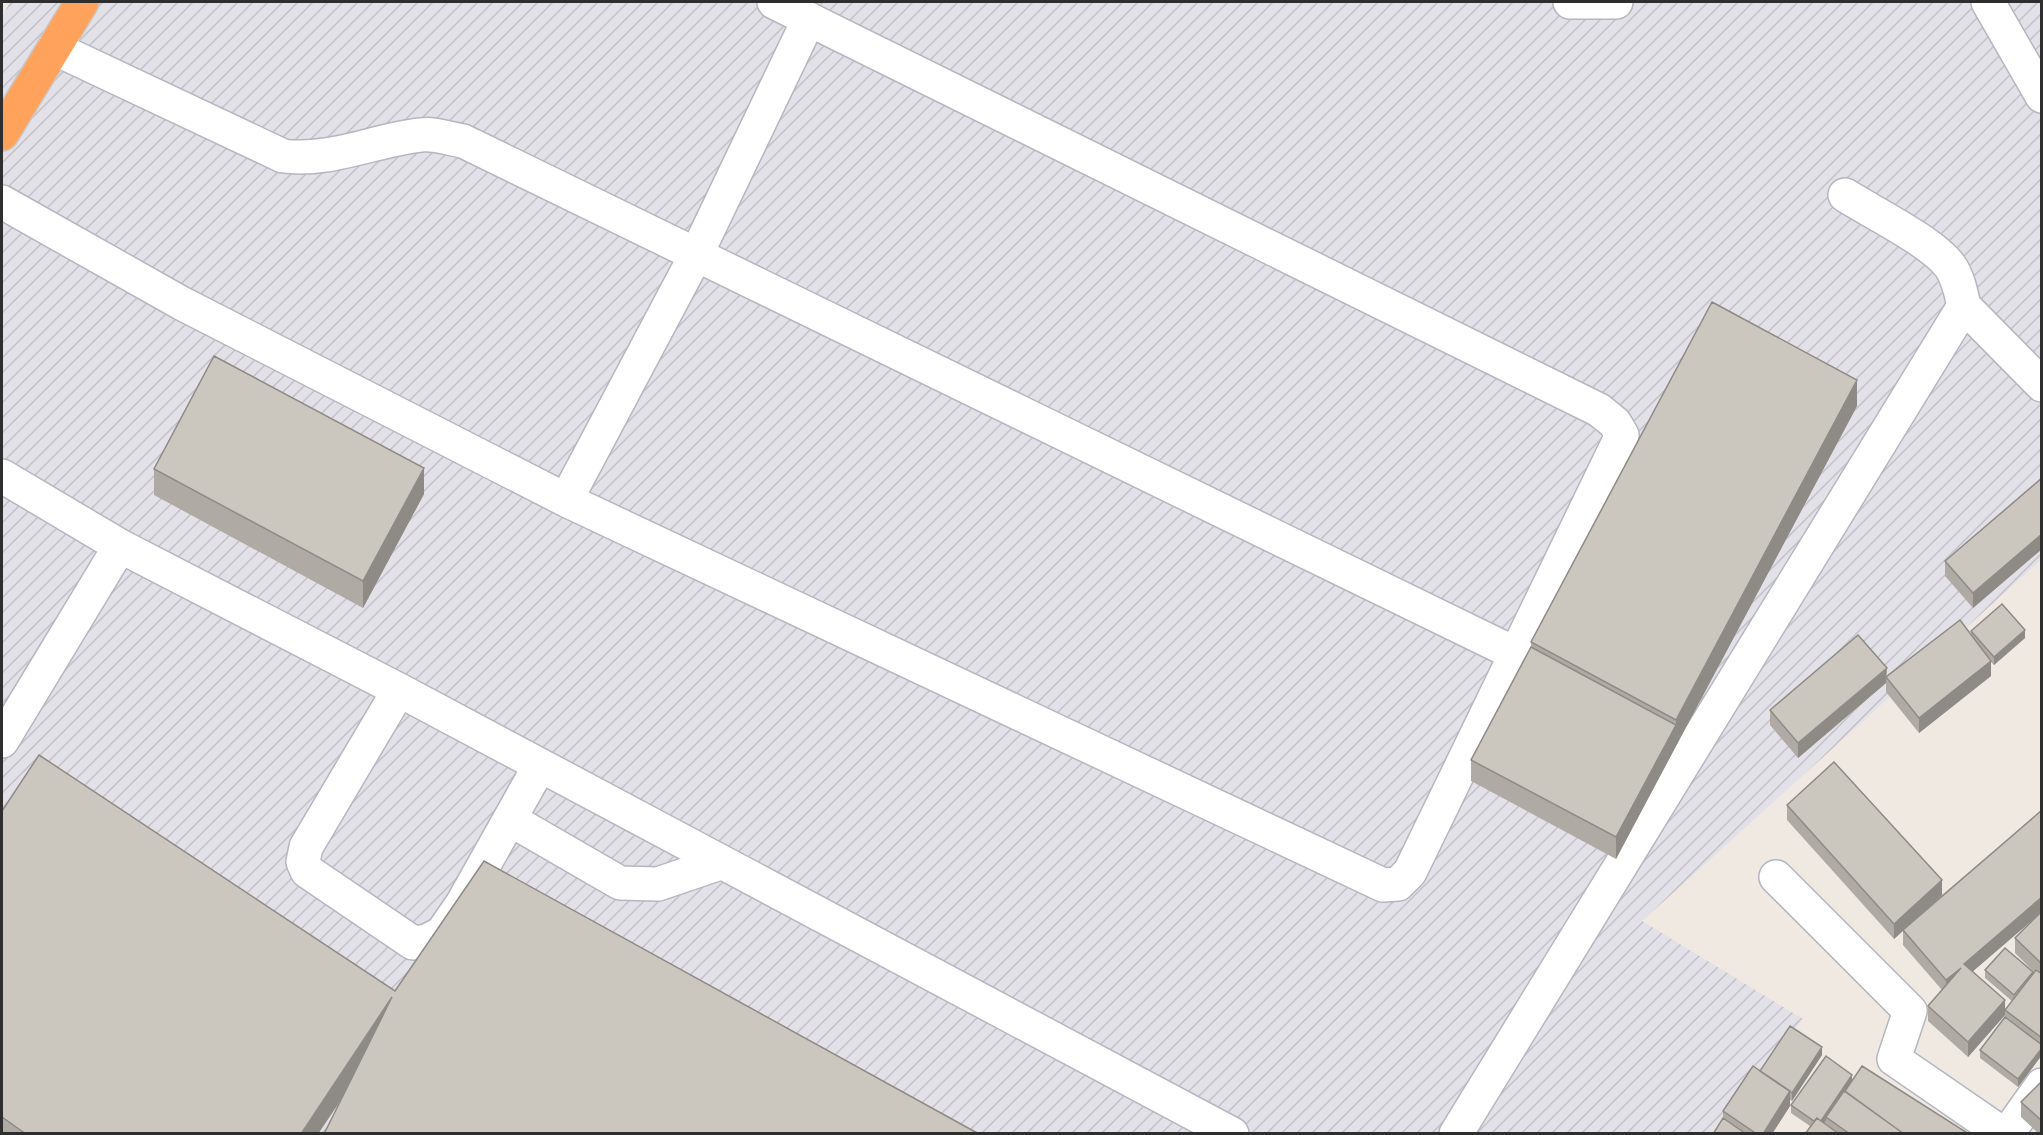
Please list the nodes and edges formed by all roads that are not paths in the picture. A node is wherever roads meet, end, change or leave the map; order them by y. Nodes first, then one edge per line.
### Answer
1 (82, 2) edge
2 (774, 2) edge
3 (1570, 2) edge
4 (1616, 2) edge
5 (1988, 2) edge
6 (808, 19) junction
7 (54, 48) junction
8 (2042, 96) edge
9 (2, 134) edge
10 (1845, 195) dead end
11 (2, 202) edge
12 (697, 253) junction
13 (1964, 306) junction
14 (2042, 385) edge
15 (13, 482) edge
16 (566, 500) junction
17 (120, 546) junction
18 (1516, 654) junction
19 (399, 690) junction
20 (2, 741) edge
21 (539, 767) junction
22 (511, 820) junction
23 (720, 863) junction
24 (1776, 877) dead end
25 (2042, 1085) edge
26 (1232, 1134) edge
27 (1455, 1134) edge
28 (2005, 1134) edge

1 - 7 highway
2 - 6 street
3 - 4 street
5 - 8 street
6 - 12 street
6 - 18 street
7 - 9 highway
7 - 12 street
10 - 13 street
11 - 16 street
12 - 16 street
12 - 18 street
13 - 14 street
13 - 27 street
15 - 17 street
16 - 18 street
17 - 19 street
17 - 20 street
19 - 21 street
19 - 22 street
21 - 22 street
21 - 23 street
22 - 23 street
23 - 26 street
24 - 28 street
25 - 28 street

